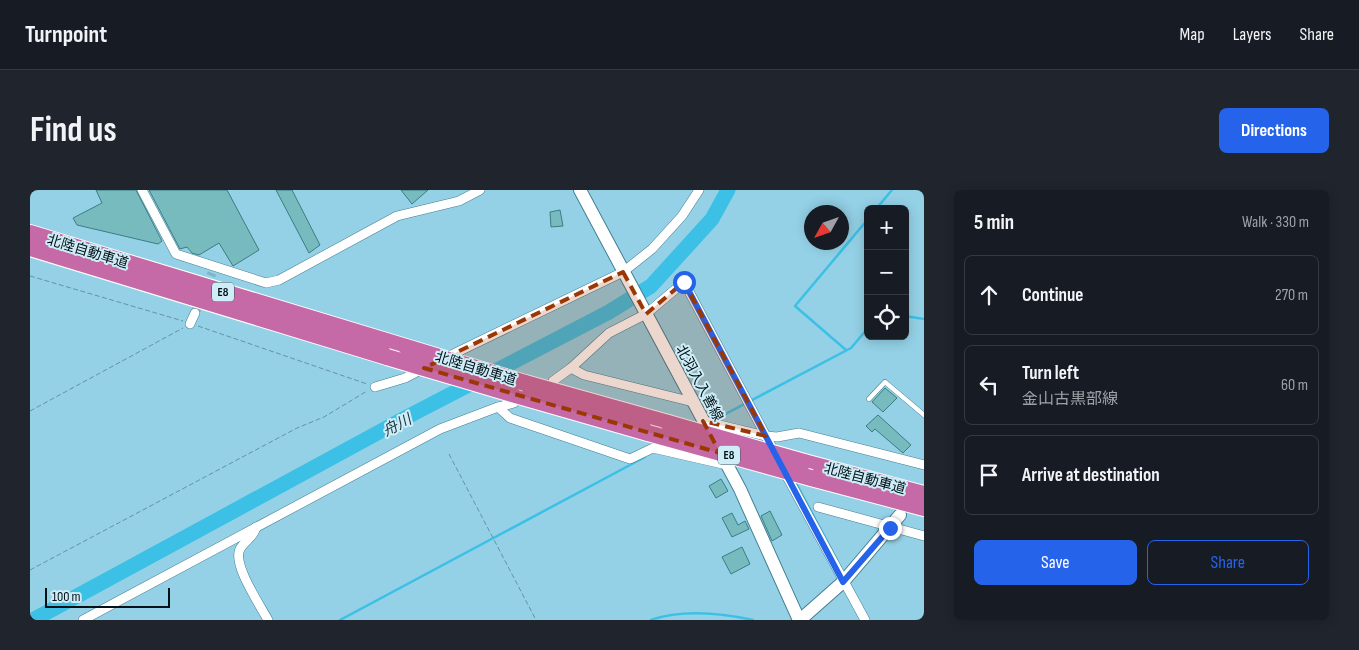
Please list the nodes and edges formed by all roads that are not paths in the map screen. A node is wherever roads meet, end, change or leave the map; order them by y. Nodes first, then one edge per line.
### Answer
1 (142, 190) edge
2 (480, 190) edge
3 (580, 190) edge
4 (699, 190) edge
5 (34, 239) edge
6 (623, 272) junction
7 (645, 312) junction
8 (195, 313) tunnel mouth
9 (190, 324) road end
10 (571, 368) junction
11 (553, 381) dead end
12 (375, 387) road end
13 (513, 399) junction
14 (870, 399) dead end
15 (693, 402) junction
16 (498, 407) junction
17 (924, 415) edge
18 (703, 421) junction
19 (766, 436) junction
20 (727, 465) junction
21 (924, 465) edge
22 (924, 494) edge
23 (818, 507) dead end
24 (924, 508) edge
25 (900, 515) dead end
26 (256, 527) junction
27 (890, 528) junction
28 (924, 536) edge
29 (843, 582) junction
30 (83, 620) edge
31 (268, 620) edge
32 (799, 620) edge
33 (864, 620) edge

1 - 2 street
3 - 6 main road, 北羽入入善線
4 - 6 street
5 - 13 highway, 北陸自動車道 / E8, bridge
5 - 22 highway, 北陸自動車道 / E8, bridge
6 - 7 main road, 北羽入入善線
6 - 12 street
7 - 10 street
7 - 15 main road, 北羽入入善線
7 - 19 street
8 - 9 street
10 - 11 street
10 - 15 street
13 - 16 street
13 - 24 highway, 北陸自動車道 / E8, bridge
14 - 17 lane
15 - 18 main road, 北羽入入善線
16 - 20 street
16 - 26 street
18 - 19 street
18 - 20 main road, 北羽入入善線
19 - 21 street
19 - 29 street
20 - 32 main road, 北羽入入善線
23 - 27 street
25 - 27 main road
26 - 30 street
26 - 31 street
27 - 28 street
27 - 29 main road
29 - 32 main road
29 - 33 street

